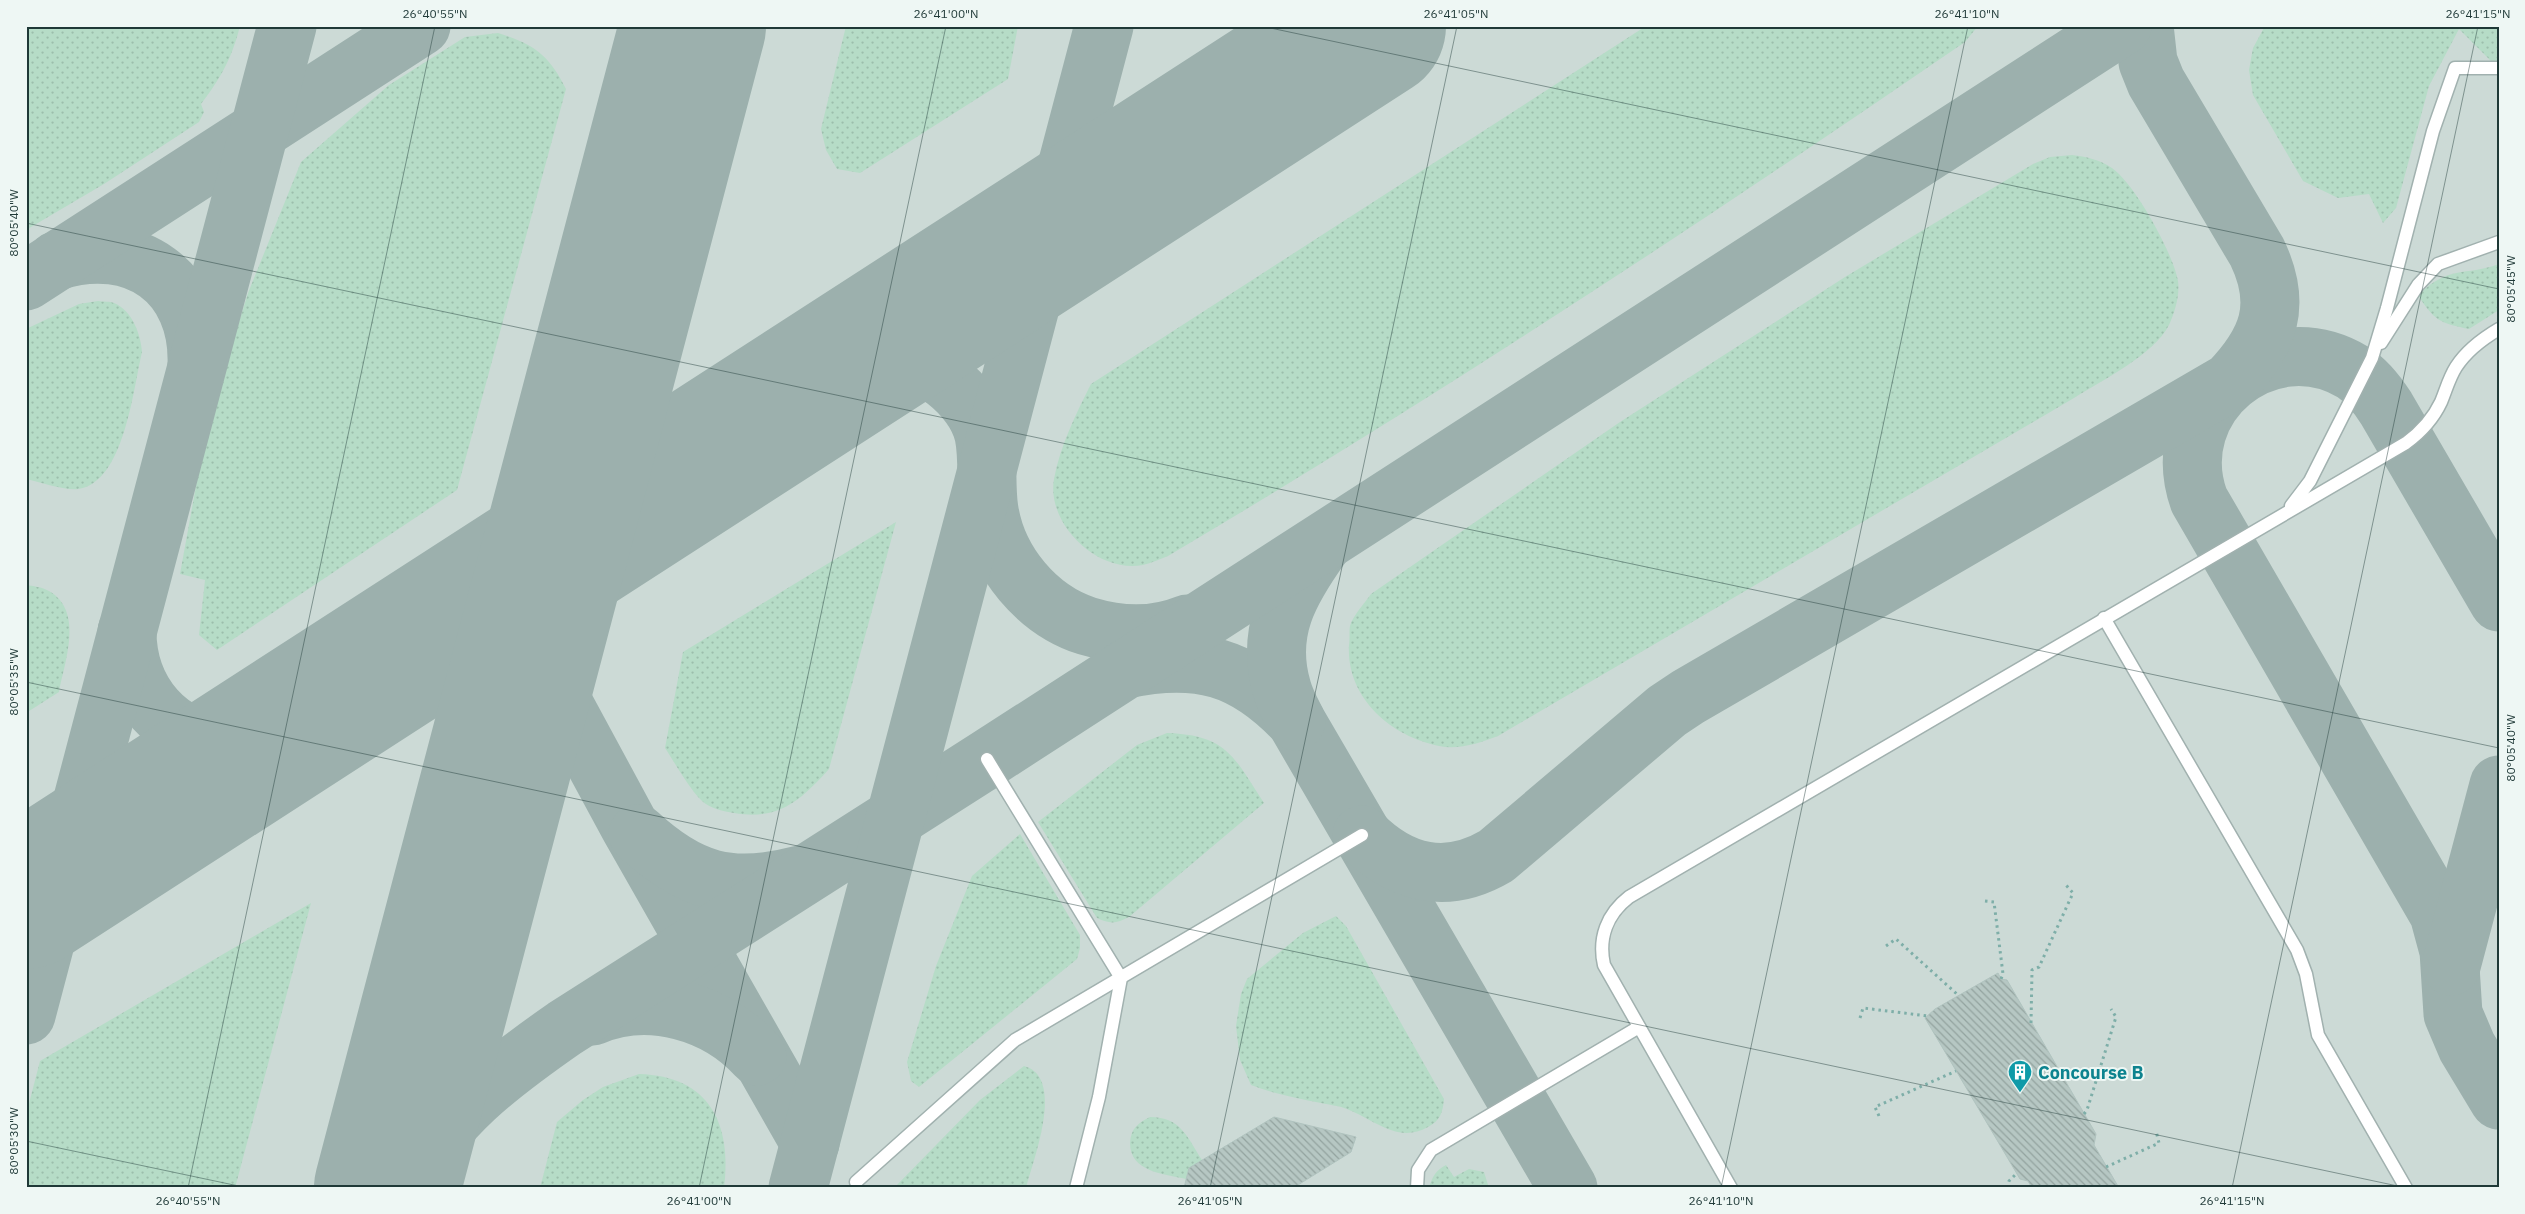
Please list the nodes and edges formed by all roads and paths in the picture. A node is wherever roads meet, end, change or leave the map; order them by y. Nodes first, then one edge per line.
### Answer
1 (2499, 68) edge
2 (2499, 242) edge
3 (2499, 329) edge
4 (2372, 358) junction
5 (2278, 518) junction
6 (2104, 618) junction
7 (988, 759) dead end
8 (1362, 835) dead end
9 (2066, 885) dead end
10 (1985, 901) dead end
11 (1886, 946) dead end
12 (1121, 978) junction
13 (2001, 979) dead end
14 (1958, 995) dead end
15 (2111, 1009) dead end
16 (1928, 1016) dead end
17 (1860, 1018) dead end
18 (2031, 1023) dead end
19 (1639, 1027) junction
20 (1956, 1072) dead end
21 (2084, 1114) dead end
22 (1878, 1116) dead end
23 (2156, 1131) dead end
24 (2106, 1166) dead end
25 (2016, 1174) dead end
26 (856, 1182) dead end
27 (1076, 1188) edge
28 (1417, 1188) edge
29 (1731, 1188) edge
30 (2008, 1188) edge
31 (2406, 1188) edge

1 - 4 lane
2 - 4 lane
3 - 5 lane
4 - 5 lane
5 - 6 lane
6 - 19 lane
6 - 31 lane
7 - 12 lane
8 - 12 lane
9 - 18 path
10 - 13 path
11 - 14 path
12 - 26 lane
12 - 27 lane
15 - 21 path
16 - 17 path
19 - 28 lane
19 - 29 lane
20 - 22 path
23 - 24 path
25 - 30 path

